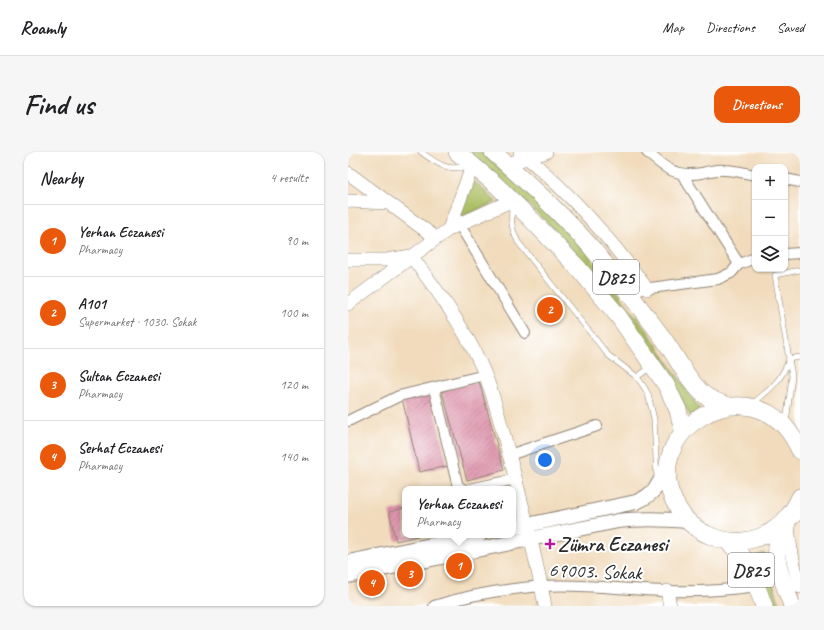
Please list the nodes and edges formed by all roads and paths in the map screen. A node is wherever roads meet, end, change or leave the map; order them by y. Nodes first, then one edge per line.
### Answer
1 (421, 152) edge
2 (457, 152) edge
3 (493, 152) edge
4 (546, 152) edge
5 (647, 152) edge
6 (524, 155) edge
7 (473, 164) junction
8 (507, 164) junction
9 (348, 173) edge
10 (682, 174) junction
11 (752, 174) edge
12 (788, 180) edge
13 (800, 182) edge
14 (513, 200) junction
15 (348, 201) edge
16 (388, 203) junction
17 (454, 227) junction
18 (436, 238) junction
19 (800, 253) edge
20 (788, 254) edge
21 (410, 256) junction
22 (752, 259) edge
23 (348, 260) edge
24 (739, 264) junction
25 (800, 270) edge
26 (647, 289) junction
27 (628, 291) junction
28 (348, 304) edge
29 (525, 334) dead end
30 (800, 357) edge
31 (789, 359) junction
32 (653, 365) junction
33 (485, 374) junction
34 (637, 377) junction
35 (434, 388) junction
36 (729, 406) junction
37 (748, 407) junction
38 (348, 421) edge
39 (597, 426) dead end
40 (683, 432) junction
41 (792, 433) edge
42 (800, 451) edge
43 (509, 455) junction
44 (670, 461) junction
45 (516, 479) junction
46 (458, 486) edge
47 (484, 486) edge
48 (657, 487) junction
49 (800, 497) edge
50 (688, 521) junction
51 (792, 521) edge
52 (516, 529) edge
53 (530, 532) junction
54 (516, 535) edge
55 (465, 538) edge
56 (505, 538) edge
57 (727, 541) junction
58 (348, 562) edge
59 (348, 576) edge
60 (542, 586) junction
61 (758, 586) junction
62 (800, 587) edge
63 (667, 591) junction
64 (794, 604) edge
65 (434, 606) edge
66 (545, 606) edge
67 (670, 606) edge
68 (764, 606) edge

1 - 7 lane
2 - 7 highway, D825
3 - 8 highway, D825
4 - 6 street
5 - 10 street
6 - 8 street
6 - 26 street
7 - 14 highway, D825
7 - 17 street
8 - 27 highway, D825
9 - 16 street
10 - 11 street
10 - 24 street
12 - 13 street
14 - 17 street
14 - 32 highway, D825
14 - 34 lane
15 - 16 street
16 - 18 street
17 - 18 street
17 - 29 street
18 - 21 street
19 - 20 street
21 - 23 street
21 - 28 street
21 - 33 street
22 - 24 street
24 - 26 street
25 - 31 lane
26 - 27 street
27 - 36 highway, D825
30 - 31 lane
31 - 37 lane
31 - 41 lane
32 - 34 lane
32 - 40 highway, D825
33 - 35 street
33 - 43 street
34 - 48 lane
35 - 38 street
35 - 46 street
36 - 37 highway
36 - 40 highway
37 - 41 highway
39 - 43 street
40 - 44 highway
41 - 42 highway
43 - 45 street
44 - 48 main road
44 - 50 highway
45 - 47 street
45 - 53 street
48 - 53 main road
49 - 51 highway
50 - 53 main road
50 - 57 highway
51 - 57 highway
51 - 62 street
51 - 64 highway, D825
52 - 53 main road
53 - 54 main road
53 - 60 street
55 - 58 main road
56 - 59 main road
57 - 61 highway, D825
60 - 63 street, 69003. Sokak
60 - 65 street, 69003. Sokak
60 - 66 street
61 - 63 street, 69003. Sokak
61 - 68 highway, D825
63 - 67 street

